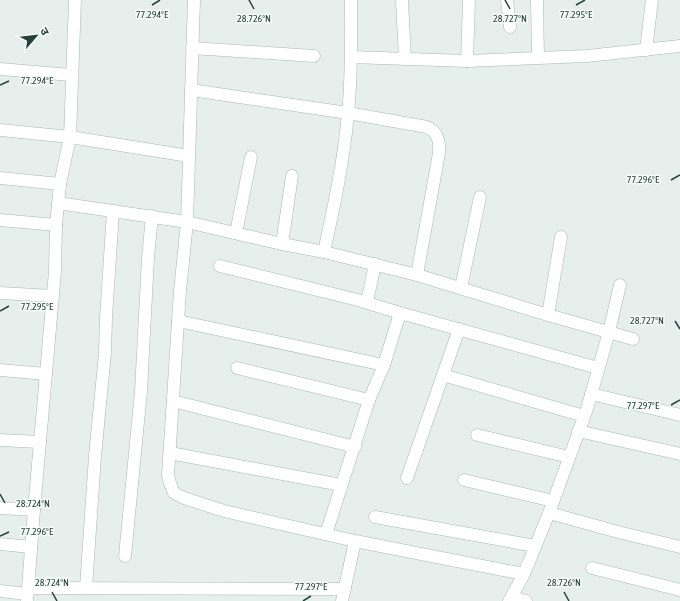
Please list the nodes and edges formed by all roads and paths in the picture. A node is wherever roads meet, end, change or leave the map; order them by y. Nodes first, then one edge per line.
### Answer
1 (75, 0) edge
2 (194, 0) edge
3 (351, 0) edge
4 (402, 0) edge
5 (468, 0) edge
6 (507, 0) edge
7 (537, 0) edge
8 (652, 0) edge
9 (510, 27) dead end
10 (680, 46) edge
11 (192, 48) junction
12 (646, 50) junction
13 (314, 56) dead end
14 (351, 56) junction
15 (538, 57) junction
16 (405, 59) junction
17 (467, 61) junction
18 (0, 69) edge
19 (71, 75) junction
20 (191, 90) junction
21 (348, 113) junction
22 (0, 130) edge
23 (70, 137) junction
24 (189, 156) junction
25 (252, 157) dead end
26 (292, 176) dead end
27 (0, 178) edge
28 (60, 184) junction
29 (480, 197) dead end
30 (58, 203) junction
31 (113, 211) junction
32 (152, 216) junction
33 (0, 220) edge
34 (187, 222) junction
35 (56, 225) junction
36 (236, 233) junction
37 (562, 237) dead end
38 (282, 244) junction
39 (324, 252) junction
40 (375, 264) junction
41 (220, 266) dead end
42 (417, 275) junction
43 (620, 284) dead end
44 (461, 288) junction
45 (0, 292) edge
46 (53, 296) junction
47 (367, 302) junction
48 (400, 313) junction
49 (548, 315) junction
50 (178, 321) junction
51 (459, 329) junction
52 (609, 332) junction
53 (633, 339) dead end
54 (384, 365) junction
55 (237, 368) dead end
56 (598, 368) junction
57 (0, 370) edge
58 (46, 374) junction
59 (443, 375) junction
60 (591, 394) junction
61 (369, 400) junction
62 (173, 401) junction
63 (680, 415) edge
64 (584, 416) junction
65 (578, 431) junction
66 (477, 436) dead end
67 (0, 440) edge
68 (40, 442) junction
69 (355, 447) junction
70 (170, 453) junction
71 (680, 454) edge
72 (569, 456) junction
73 (408, 478) dead end
74 (464, 480) dead end
75 (341, 485) junction
76 (553, 501) junction
77 (0, 508) edge
78 (34, 510) junction
79 (549, 513) junction
80 (375, 517) dead end
81 (326, 534) junction
82 (355, 541) junction
83 (0, 544) edge
84 (535, 546) junction
85 (32, 547) junction
86 (680, 547) edge
87 (125, 556) dead end
88 (592, 568) dead end
89 (524, 574) junction
90 (86, 588) junction
91 (345, 589) junction
92 (680, 590) edge
93 (0, 591) edge
94 (27, 594) edge
95 (511, 599) edge
96 (342, 601) edge
97 (526, 601) edge

1 - 19 street
2 - 11 street
3 - 14 street
4 - 16 street
5 - 17 street
6 - 9 street
7 - 15 street
8 - 12 street
10 - 12 street
11 - 13 street
11 - 20 street
12 - 15 street
14 - 16 street
14 - 21 street
15 - 17 street
16 - 17 street
18 - 19 street
19 - 23 street
20 - 21 street
20 - 24 street
21 - 39 street
21 - 42 street
22 - 23 street
23 - 24 street
23 - 28 street
24 - 34 street
25 - 36 street
26 - 38 street
27 - 28 street
28 - 30 street
29 - 44 street
30 - 31 street
30 - 35 street
31 - 32 street
31 - 90 street
32 - 34 street
32 - 87 street
33 - 35 street
34 - 36 street
34 - 50 street
35 - 46 street
36 - 38 street
37 - 49 street
38 - 39 street
39 - 40 street
40 - 42 street
40 - 47 street
41 - 47 street
42 - 44 street
43 - 52 street
44 - 49 street
45 - 46 street
46 - 58 street
47 - 48 street
48 - 51 street
48 - 54 street
49 - 52 street
50 - 54 street
50 - 62 street
51 - 56 street
51 - 59 street
52 - 53 street
52 - 56 street
54 - 61 street
55 - 61 street
56 - 60 street
57 - 58 street
58 - 68 street
59 - 64 street
59 - 73 street
60 - 63 street
60 - 64 street
61 - 69 street
62 - 69 street
62 - 70 street
64 - 65 street
65 - 71 street
65 - 72 street
66 - 72 street
67 - 68 street
68 - 78 street
69 - 75 street
70 - 75 street
70 - 81 street
72 - 76 street
74 - 76 street
75 - 81 street
76 - 79 street
77 - 78 street
78 - 85 street
79 - 84 street
79 - 86 street
80 - 84 street
81 - 82 street
82 - 89 street
82 - 91 street
83 - 85 street
84 - 89 street
85 - 94 street
88 - 92 street
89 - 95 street
90 - 91 street
90 - 94 street
91 - 96 street
93 - 94 street
95 - 97 street

